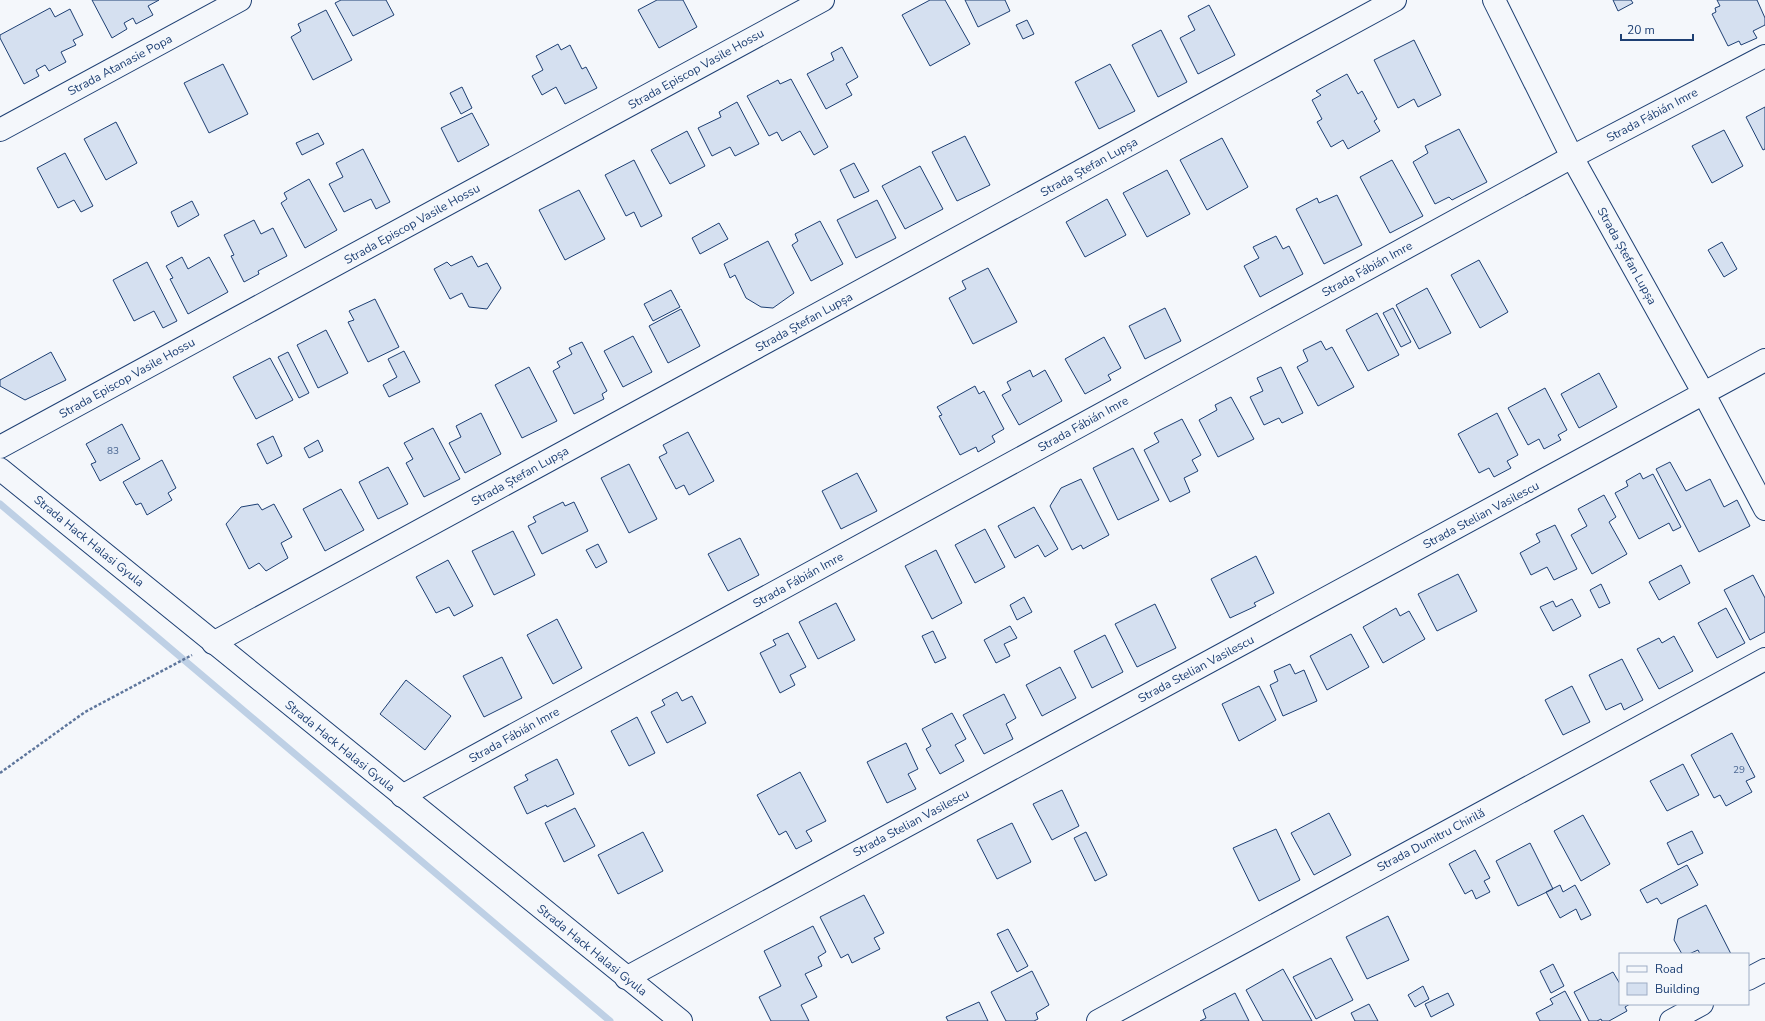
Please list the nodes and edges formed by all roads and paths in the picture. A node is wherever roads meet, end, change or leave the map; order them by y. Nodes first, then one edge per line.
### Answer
1 (240, 0) edge
2 (823, 0) edge
3 (1395, 0) edge
4 (1494, 0) edge
5 (1765, 56) edge
6 (0, 130) edge
7 (1572, 157) junction
8 (1765, 360) edge
9 (1704, 394) junction
10 (0, 447) edge
11 (0, 469) edge
12 (1765, 509) edge
13 (214, 643) junction
14 (194, 654) dead end
15 (1765, 659) edge
16 (0, 773) edge
17 (402, 796) junction
18 (1765, 970) edge
19 (626, 978) junction
20 (1749, 978) edge
21 (1700, 1005) edge
22 (681, 1021) edge
23 (1098, 1021) edge
24 (1671, 1021) edge

1 - 6 street, Strada Atanasie Popa
2 - 10 street, Strada Episcop Vasile Hossu
3 - 13 street, Strada Ștefan Lupșa
4 - 7 street, Strada Ștefan Lupșa
5 - 7 street, Strada Fábián Imre
7 - 9 street, Strada Ștefan Lupșa
7 - 17 street, Strada Fábián Imre
8 - 9 street, Strada Stelian Vasilescu
9 - 12 street, Strada Ștefan Lupșa
9 - 19 street, Strada Stelian Vasilescu
11 - 13 street, Strada Hack Halasi Gyula
13 - 17 street, Strada Hack Halasi Gyula
14 - 16 path
15 - 23 street, Strada Dumitru Chirilă
17 - 19 street, Strada Hack Halasi Gyula
18 - 20 street
19 - 22 street, Strada Hack Halasi Gyula
21 - 24 street

